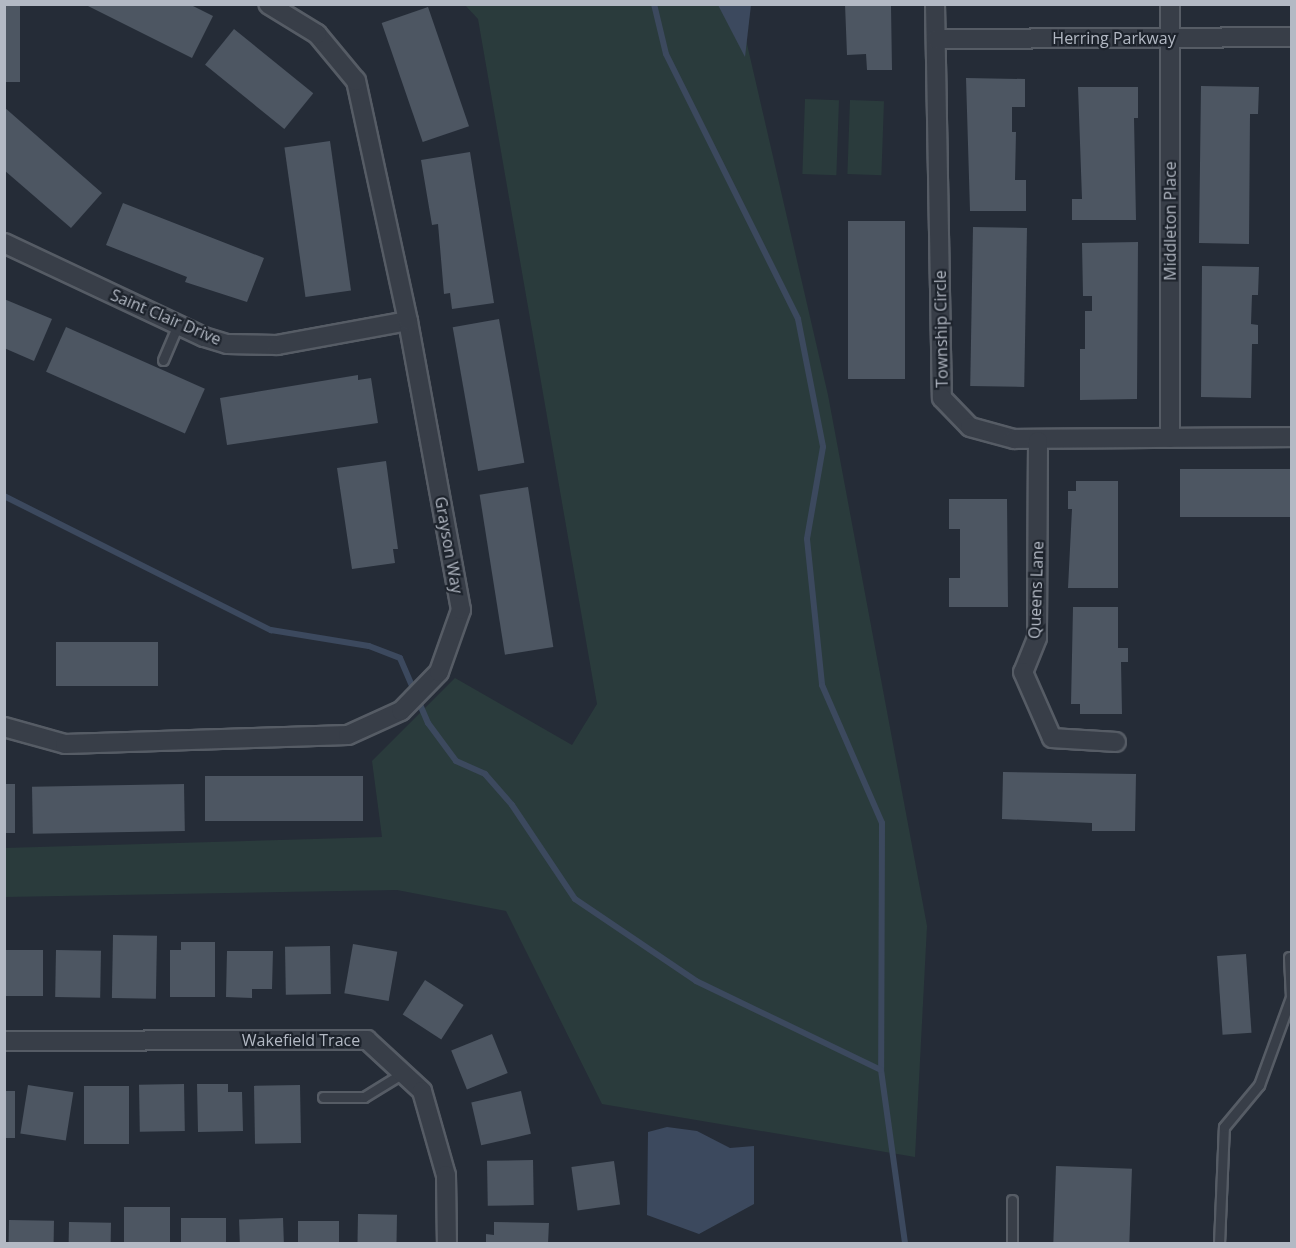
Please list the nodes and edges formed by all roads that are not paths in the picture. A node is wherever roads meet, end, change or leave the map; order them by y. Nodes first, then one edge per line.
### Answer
1 (268, 4) edge
2 (935, 4) edge
3 (1170, 4) edge
4 (1292, 37) edge
5 (1170, 38) junction
6 (936, 39) junction
7 (4, 243) edge
8 (408, 321) junction
9 (178, 325) junction
10 (163, 360) dead end
11 (1292, 437) edge
12 (1170, 438) junction
13 (1038, 441) junction
14 (4, 727) edge
15 (1116, 742) dead end
16 (1289, 957) dead end
17 (4, 1041) edge
18 (403, 1073) junction
19 (323, 1097) dead end
20 (1012, 1200) dead end
21 (447, 1244) edge
22 (1012, 1244) edge
23 (1219, 1244) edge

1 - 8 street, Grayson Way
2 - 6 street, Township Circle
3 - 5 street, Middleton Place
4 - 5 street, Herring Parkway
5 - 6 street, Herring Parkway
5 - 12 street, Middleton Place
6 - 13 street, Township Circle
7 - 9 street, Saint Clair Drive
8 - 9 street, Saint Clair Drive
8 - 14 street, Grayson Way
9 - 10 lane
11 - 12 street, Township Circle
12 - 13 street, Township Circle
13 - 15 street, Queens Lane
16 - 23 lane
17 - 18 street, Wakefield Trace
18 - 19 lane
18 - 21 street, Wakefield Trace
20 - 22 lane

